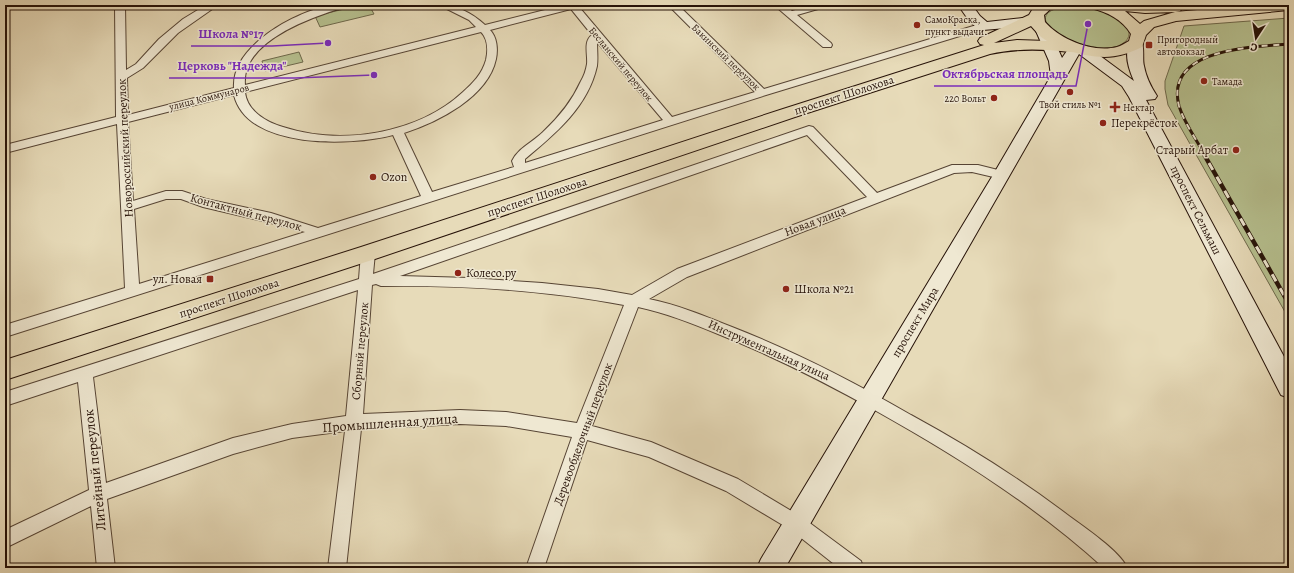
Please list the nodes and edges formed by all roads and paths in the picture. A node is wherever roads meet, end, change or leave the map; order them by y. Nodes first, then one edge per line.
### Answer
1 (120, 5) edge
2 (213, 5) edge
3 (342, 5) edge
4 (444, 5) edge
5 (574, 5) edge
6 (673, 5) edge
7 (778, 5) edge
8 (822, 5) edge
9 (965, 5) edge
10 (1048, 5) edge
11 (1096, 5) edge
12 (1104, 5) edge
13 (1210, 5) edge
14 (1289, 6) edge
15 (790, 14) junction
16 (483, 28) junction
17 (1039, 29) junction
18 (984, 31) junction
19 (597, 36) junction
20 (1137, 39) junction
21 (826, 45) dead end
22 (1077, 48) junction
23 (121, 76) junction
24 (1058, 76) junction
25 (238, 89) junction
26 (762, 93) junction
27 (122, 119) junction
28 (670, 122) junction
29 (397, 131) junction
30 (5, 149) edge
31 (520, 169) junction
32 (1002, 175) junction
33 (428, 197) junction
34 (875, 198) junction
35 (127, 207) junction
36 (317, 232) junction
37 (368, 253) junction
38 (366, 282) junction
39 (132, 291) junction
40 (633, 301) junction
41 (5, 331) edge
42 (5, 358) edge
43 (1289, 365) edge
44 (5, 370) edge
45 (85, 372) junction
46 (1289, 388) edge
47 (870, 398) junction
48 (5, 399) edge
49 (354, 422) junction
50 (582, 431) junction
51 (98, 494) junction
52 (797, 524) junction
53 (5, 539) edge
54 (106, 568) edge
55 (336, 568) edge
56 (535, 568) edge
57 (770, 568) edge
58 (854, 568) edge
59 (1118, 568) edge

1 - 23 street, Новороссийский переулок
2 - 23 street
3 - 25 street
4 - 16 street
5 - 16 street, улица Коммунаров
5 - 19 street, Бесланский переулок
6 - 26 street, Бакинский переулок
7 - 15 street
8 - 15 street
9 - 18 main road
10 - 17 main road
11 - 20 main road
12 - 13 main road
14 - 20 main road
15 - 21 street
16 - 25 street, улица Коммунаров
16 - 29 street
17 - 18 main road, проспект Шолохова
17 - 22 main road, проспект Шолохова
17 - 24 main road
17 - 37 main road, проспект Шолохова
18 - 26 street
18 - 42 main road, проспект Шолохова
19 - 28 street, Бесланский переулок
19 - 31 street
20 - 22 main road, проспект Шолохова
20 - 43 main road, проспект Сельмаш
22 - 24 main road, проспект Мира
22 - 46 main road, проспект Сельмаш
23 - 27 street, Новороссийский переулок
24 - 32 main road, проспект Мира
25 - 27 street, улица Коммунаров
25 - 29 street
26 - 28 street
27 - 30 street, улица Коммунаров
27 - 35 street, Новороссийский переулок
28 - 31 street
29 - 33 street
31 - 33 street
32 - 34 street, Новая улица
32 - 47 main road, проспект Мира
33 - 36 street
34 - 38 street
34 - 40 street, Новая улица
35 - 36 street, Контактный переулок
35 - 39 street, Новороссийский переулок
36 - 39 street
37 - 38 street, Сборный переулок
37 - 44 main road, проспект Шолохова
38 - 40 street, Инструментальная улица
38 - 45 street
38 - 49 street, Сборный переулок
39 - 41 street
40 - 47 street, Инструментальная улица
40 - 50 street, Деревообделочный переулок
45 - 48 street
45 - 51 street, Литейный переулок
47 - 52 main road, проспект Мира
47 - 59 street, Инструментальная улица
49 - 50 street, Промышленная улица
49 - 51 street, Промышленная улица
49 - 55 street, Сборный переулок
50 - 52 street, Промышленная улица
50 - 56 street, Деревообделочный переулок
51 - 53 street, Промышленная улица
51 - 54 street, Литейный переулок
52 - 57 main road, проспект Мира
52 - 58 street, Промышленная улица

